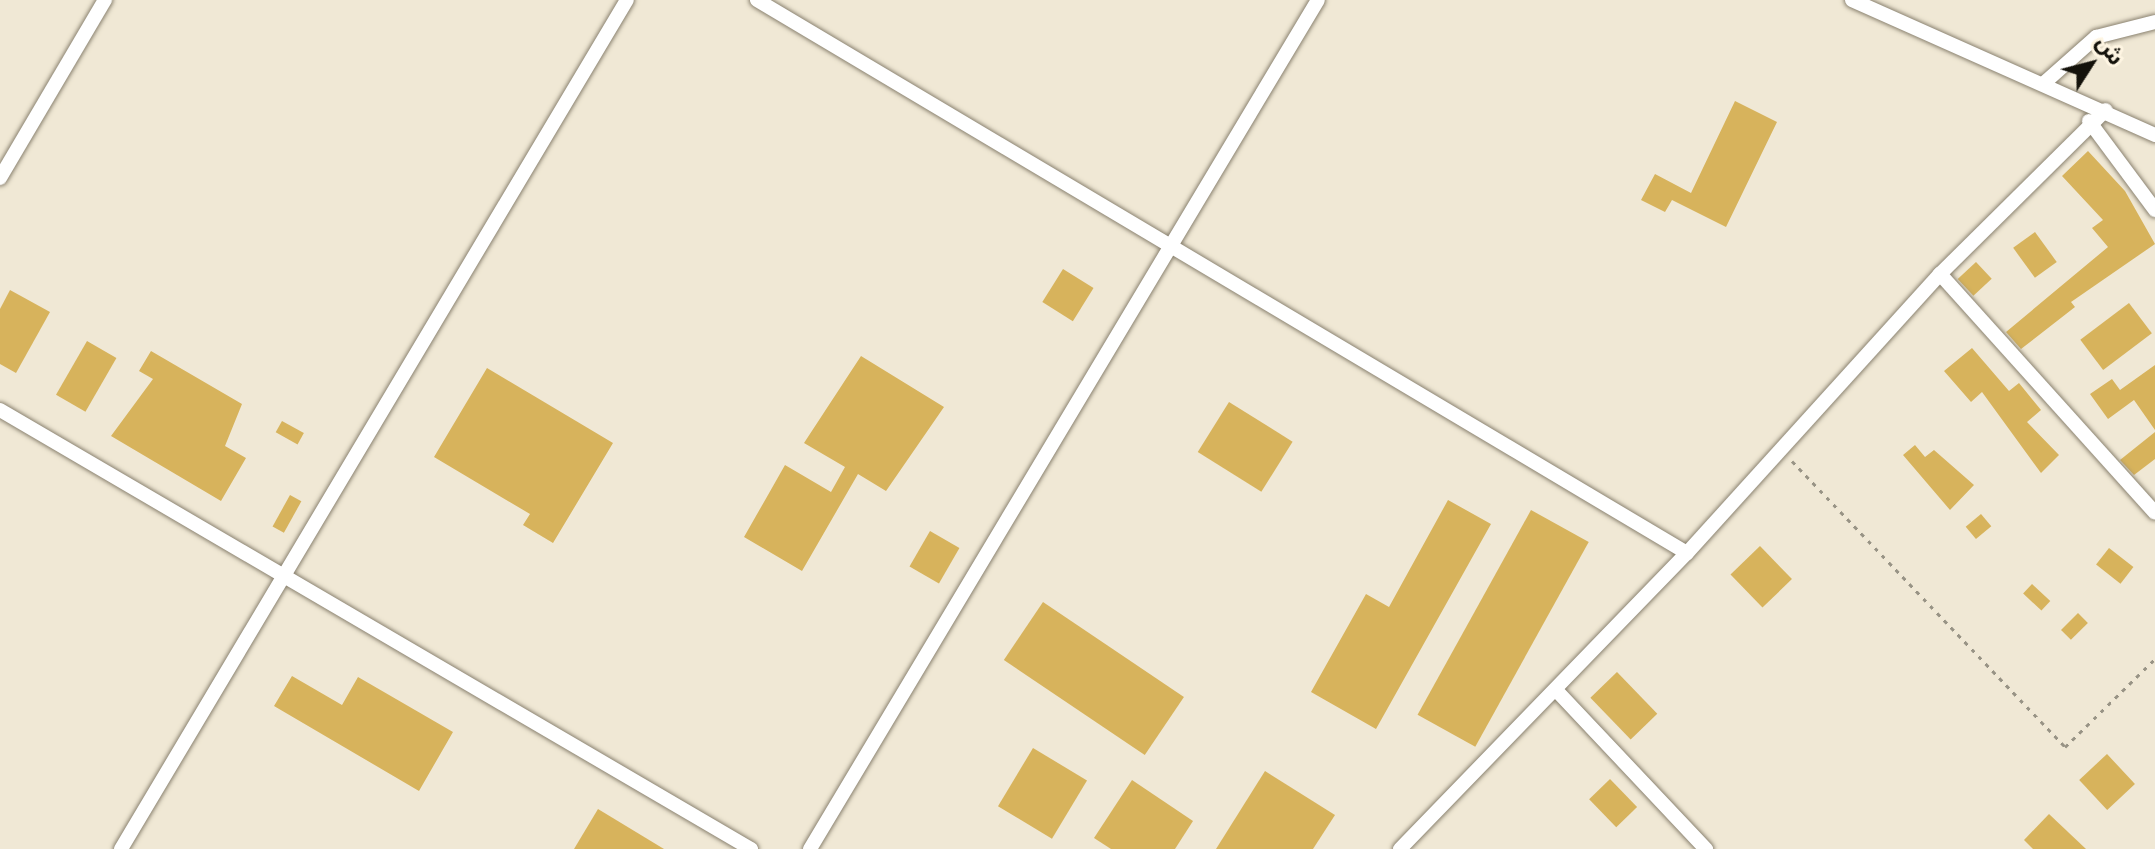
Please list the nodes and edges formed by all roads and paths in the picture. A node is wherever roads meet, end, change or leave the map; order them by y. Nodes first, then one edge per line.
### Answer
1 (105, 0) edge
2 (627, 0) edge
3 (757, 0) edge
4 (1318, 0) edge
5 (1852, 0) edge
6 (2155, 22) edge
7 (2043, 84) junction
8 (2106, 110) junction
9 (2089, 121) junction
10 (2155, 135) edge
11 (0, 178) edge
12 (2155, 210) edge
13 (1173, 242) junction
14 (1940, 274) junction
15 (0, 410) edge
16 (1781, 449) junction
17 (2155, 513) edge
18 (1687, 553) junction
19 (281, 575) junction
20 (2155, 659) edge
21 (1556, 690) junction
22 (121, 849) edge
23 (751, 849) edge
24 (810, 849) edge
25 (1400, 849) edge
26 (1706, 849) edge

1 - 11 street
2 - 19 street
3 - 13 street
4 - 13 street
5 - 7 street
6 - 7 street
7 - 8 street
8 - 9 street
8 - 10 street
9 - 12 street
9 - 14 street
13 - 18 street
13 - 24 street
14 - 16 street
14 - 17 street
15 - 19 street
16 - 18 street
16 - 20 path
18 - 21 street
19 - 22 street
19 - 23 street
21 - 25 street
21 - 26 street

